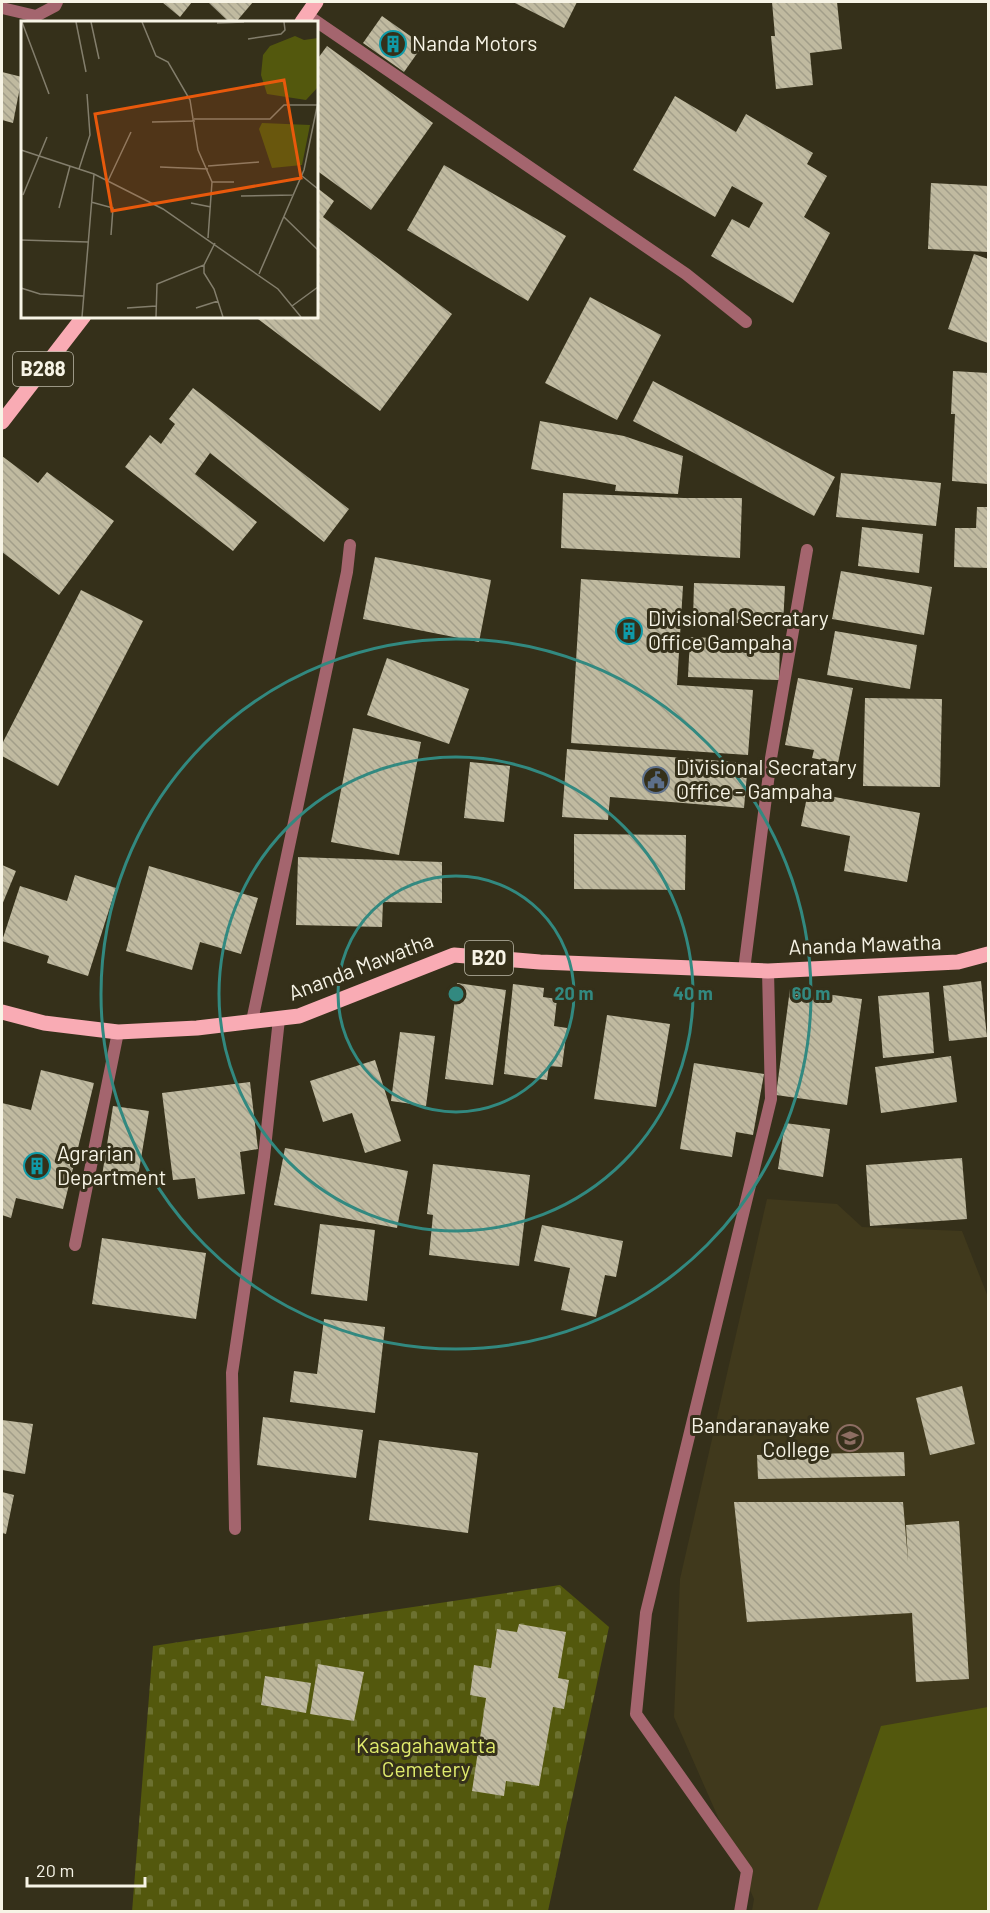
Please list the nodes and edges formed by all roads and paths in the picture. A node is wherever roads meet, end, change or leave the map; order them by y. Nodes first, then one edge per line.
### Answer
1 (57, 2) edge
2 (316, 2) edge
3 (2, 8) edge
4 (304, 19) edge
5 (318, 28) edge
6 (82, 318) edge
7 (746, 322) dead end
8 (2, 422) edge
9 (350, 545) dead end
10 (807, 550) dead end
11 (988, 954) edge
12 (744, 970) junction
13 (768, 971) junction
14 (2, 1012) edge
15 (279, 1019) junction
16 (252, 1022) junction
17 (118, 1032) junction
18 (75, 1245) dead end
19 (235, 1529) dead end
20 (740, 1911) edge

1 - 3 street
2 - 4 main road
5 - 7 street
6 - 8 main road, B288
9 - 16 street
10 - 12 street
11 - 13 main road, Ananda Mawatha / B20
12 - 13 main road, Ananda Mawatha / B20
12 - 15 main road, Ananda Mawatha / B20
13 - 20 street
14 - 17 main road, Ananda Mawatha / B20
15 - 16 main road, Ananda Mawatha / B20
15 - 19 street
16 - 17 main road, Ananda Mawatha / B20
17 - 18 street

